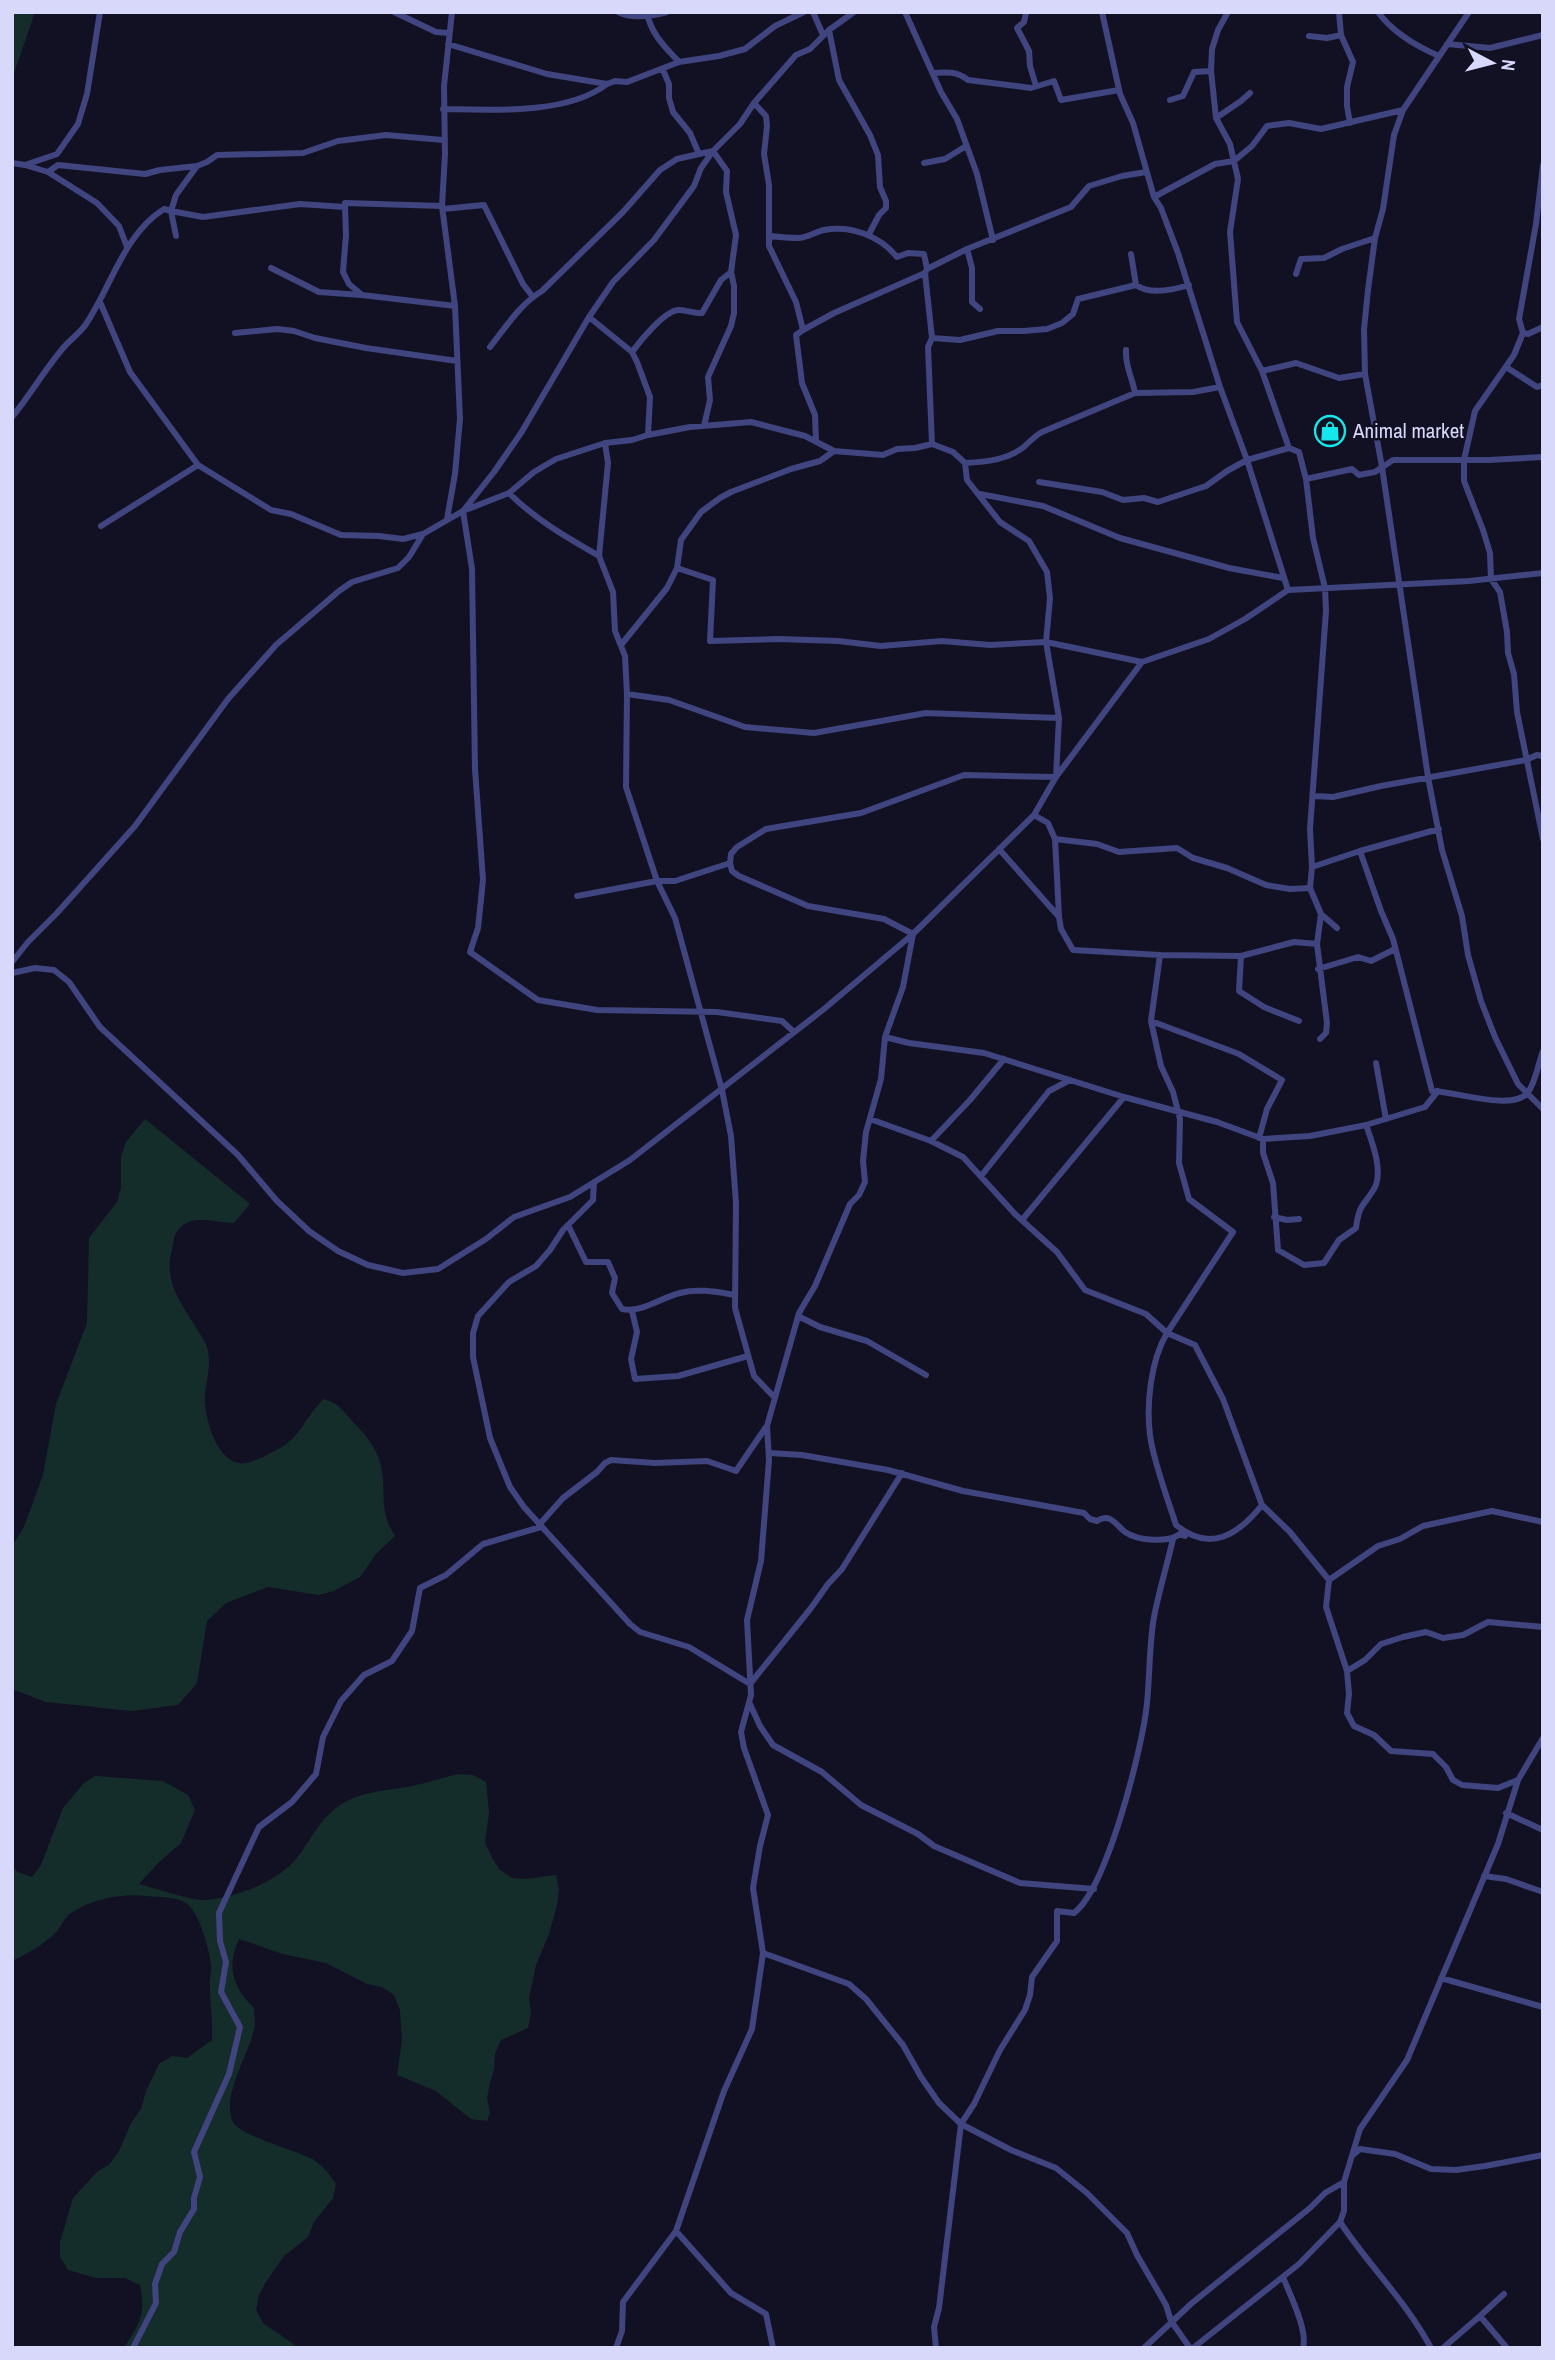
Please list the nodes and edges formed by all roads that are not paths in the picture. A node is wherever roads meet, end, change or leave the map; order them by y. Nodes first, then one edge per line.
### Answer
1 (100, 12) edge
2 (394, 12) edge
3 (452, 12) edge
4 (618, 12) edge
5 (667, 12) edge
6 (804, 12) edge
7 (813, 12) edge
8 (854, 12) edge
9 (905, 12) edge
10 (1102, 12) edge
11 (1228, 12) edge
12 (1339, 12) edge
13 (1378, 12) edge
14 (1469, 12) edge
15 (648, 13) edge
16 (1026, 13) edge
17 (449, 33) junction
18 (826, 33) junction
19 (1341, 35) junction
20 (1309, 36) dead end
21 (1543, 36) edge
22 (448, 44) junction
23 (1447, 44) junction
24 (1439, 56) junction
25 (679, 62) junction
26 (663, 70) junction
27 (1211, 71) junction
28 (933, 73) junction
29 (607, 84) junction
30 (1036, 86) junction
31 (1119, 90) junction
32 (1250, 93) dead end
33 (1170, 100) dead end
34 (754, 103) junction
35 (443, 110) junction
36 (1403, 110) junction
37 (1216, 118) junction
38 (1350, 123) junction
39 (443, 140) junction
40 (966, 146) junction
41 (713, 151) junction
42 (699, 154) junction
43 (1234, 161) junction
44 (12, 163) edge
45 (924, 163) dead end
46 (25, 165) junction
47 (1543, 165) edge
48 (197, 166) junction
49 (48, 172) junction
50 (1146, 172) junction
51 (1154, 197) junction
52 (345, 207) junction
53 (442, 208) junction
54 (171, 211) junction
55 (1539, 225) edge
56 (869, 234) junction
57 (176, 236) dead end
58 (770, 236) junction
59 (1375, 237) junction
60 (993, 240) junction
61 (127, 247) junction
62 (967, 249) junction
63 (1131, 254) dead end
64 (271, 268) dead end
65 (926, 271) junction
66 (731, 272) junction
67 (1296, 274) dead end
68 (1136, 285) junction
69 (1189, 285) junction
70 (362, 295) junction
71 (533, 297) junction
72 (100, 302) junction
73 (455, 306) junction
74 (980, 309) dead end
75 (589, 317) junction
76 (1543, 327) edge
77 (803, 330) junction
78 (235, 332) dead end
79 (1523, 333) junction
80 (932, 338) junction
81 (491, 347) dead end
82 (1126, 350) dead end
83 (632, 352) junction
84 (457, 360) junction
85 (1506, 367) junction
86 (1262, 372) junction
87 (1366, 374) junction
88 (1543, 384) edge
89 (1220, 387) junction
90 (1135, 393) junction
91 (12, 416) edge
92 (704, 426) junction
93 (648, 435) junction
94 (816, 441) junction
95 (606, 443) junction
96 (932, 444) junction
97 (1289, 448) junction
98 (834, 450) junction
99 (1543, 457) edge
100 (1247, 460) junction
101 (1464, 460) junction
102 (965, 463) junction
103 (198, 465) junction
104 (1382, 467) junction
105 (1306, 479) junction
106 (1040, 482) dead end
107 (509, 493) junction
108 (981, 494) junction
109 (463, 511) junction
110 (447, 519) junction
111 (102, 526) dead end
112 (423, 534) junction
113 (599, 556) junction
114 (677, 568) junction
115 (1543, 573) edge
116 (1283, 578) junction
117 (1491, 579) junction
118 (1399, 584) junction
119 (1325, 588) junction
120 (1288, 590) junction
121 (1046, 642) junction
122 (621, 645) junction
123 (1142, 662) junction
124 (627, 694) junction
125 (1059, 718) junction
126 (1543, 756) edge
127 (1526, 760) junction
128 (1056, 777) junction
129 (1428, 777) junction
130 (1314, 796) junction
131 (1034, 816) junction
132 (1439, 829) junction
133 (1055, 839) junction
134 (1543, 839) edge
135 (999, 849) junction
136 (1360, 851) junction
137 (730, 863) junction
138 (1312, 867) junction
139 (657, 881) junction
140 (1310, 888) junction
141 (577, 896) dead end
142 (1321, 915) junction
143 (1059, 917) junction
144 (1337, 928) dead end
145 (913, 934) junction
146 (1317, 944) junction
147 (1395, 949) junction
148 (1160, 955) junction
149 (1241, 956) junction
150 (12, 961) edge
151 (1318, 969) junction
152 (12, 973) edge
153 (699, 1011) junction
154 (1151, 1021) junction
155 (1299, 1021) dead end
156 (794, 1031) junction
157 (885, 1037) junction
158 (1320, 1039) dead end
159 (1543, 1051) edge
160 (1004, 1059) junction
161 (1376, 1063) dead end
162 (1070, 1080) junction
163 (722, 1090) junction
164 (1438, 1091) junction
165 (1528, 1093) junction
166 (1124, 1097) junction
167 (1543, 1109) edge
168 (1178, 1111) junction
169 (870, 1119) junction
170 (1386, 1119) junction
171 (1366, 1125) junction
172 (1261, 1138) junction
173 (931, 1141) junction
174 (981, 1177) junction
175 (594, 1183) junction
176 (1275, 1217) junction
177 (1299, 1219) dead end
178 (1022, 1220) junction
179 (568, 1225) junction
180 (735, 1295) junction
181 (632, 1311) junction
182 (798, 1316) junction
183 (1167, 1333) junction
184 (748, 1356) junction
185 (926, 1374) dead end
186 (775, 1398) junction
187 (767, 1426) junction
188 (769, 1453) junction
189 (902, 1473) junction
190 (1262, 1505) junction
191 (1543, 1521) edge
192 (540, 1526) junction
193 (1173, 1539) junction
194 (1207, 1540) junction
195 (1329, 1580) junction
196 (1543, 1627) edge
197 (1347, 1671) junction
198 (750, 1684) junction
199 (750, 1704) junction
200 (1543, 1738) edge
201 (1539, 1752) edge
202 (1518, 1780) junction
203 (1506, 1813) junction
204 (1543, 1830) edge
205 (1484, 1876) junction
206 (1094, 1889) junction
207 (1543, 1892) edge
208 (763, 1953) junction
209 (1441, 1978) junction
210 (1543, 2007) edge
211 (961, 2124) junction
212 (1353, 2155) junction
213 (1543, 2155) edge
214 (1344, 2182) junction
215 (1340, 2222) junction
216 (676, 2231) junction
217 (1283, 2277) junction
218 (1504, 2294) dead end
219 (1480, 2316) junction
220 (1171, 2321) junction
221 (1445, 2347) edge
222 (133, 2348) edge
223 (616, 2348) edge
224 (773, 2348) edge
225 (936, 2348) edge
226 (1144, 2348) edge
227 (1192, 2348) edge
228 (1303, 2348) edge
229 (1431, 2348) edge
230 (1507, 2348) edge

1 - 46 street
2 - 17 street
3 - 17 street
4 - 15 street
5 - 15 street
6 - 25 street
7 - 18 street
8 - 18 street
9 - 28 street
10 - 31 street
11 - 27 street
12 - 19 street
13 - 24 street
14 - 23 street
15 - 25 street
16 - 30 street
17 - 22 street
18 - 34 street
18 - 56 street
19 - 20 street
19 - 38 street
21 - 23 street
22 - 29 street
22 - 35 street
23 - 24 street
24 - 36 street
25 - 26 street
26 - 29 street
26 - 42 street
27 - 33 street
27 - 37 street
28 - 30 street
28 - 40 street
29 - 35 street
30 - 31 street
31 - 50 street
32 - 37 street
34 - 41 street
34 - 58 street
35 - 39 street
36 - 38 street
36 - 59 street
37 - 43 street
38 - 43 street
39 - 48 street
39 - 53 street
40 - 45 street
40 - 60 street
41 - 42 street
41 - 66 street
41 - 75 street
42 - 71 street
43 - 51 street
43 - 86 street
44 - 46 street
46 - 49 street
47 - 55 street
48 - 49 street
48 - 54 street
49 - 61 street
50 - 51 street
50 - 60 street
51 - 69 street
52 - 53 street
52 - 54 street
52 - 70 street
53 - 71 street
53 - 73 street
54 - 57 street
54 - 61 street
55 - 79 street
56 - 58 street
56 - 65 street
58 - 77 street
59 - 67 street
59 - 87 street
60 - 62 street
61 - 72 street
62 - 65 street
62 - 74 street
63 - 68 street
64 - 70 street
65 - 77 street
65 - 80 street
66 - 83 street
66 - 92 street
68 - 69 street
68 - 80 street
69 - 89 street
70 - 73 street
71 - 81 street
72 - 91 street
72 - 103 street
73 - 84 street
75 - 83 street
75 - 109 street
76 - 79 street
77 - 94 street
78 - 84 street
79 - 85 street
80 - 96 street
82 - 90 street
83 - 93 street
84 - 110 street
85 - 88 street
85 - 101 street
86 - 87 street
86 - 97 street
87 - 104 street
89 - 90 street
89 - 100 street
90 - 102 street
92 - 93 street
92 - 94 street
93 - 95 street
94 - 98 street
95 - 107 street
95 - 113 street
96 - 98 street
96 - 102 street
97 - 100 street
97 - 105 street
98 - 114 street
99 - 101 street
100 - 106 street
100 - 116 street
101 - 104 street
101 - 117 street
102 - 108 street
103 - 111 street
103 - 112 street
104 - 105 street
104 - 118 street
105 - 119 street
107 - 109 street
107 - 113 street
108 - 116 street
108 - 121 street
109 - 110 street
109 - 153 street
110 - 112 street
112 - 150 street
113 - 122 street
114 - 121 street
114 - 122 street
115 - 117 street
116 - 120 street
117 - 118 street
117 - 127 street
118 - 119 street
118 - 129 street
119 - 120 street
119 - 130 street
120 - 123 street
121 - 123 street
121 - 125 street
122 - 124 street
123 - 128 street
124 - 125 street
124 - 139 street
125 - 128 street
126 - 127 street
127 - 129 street
127 - 134 street
128 - 131 street
128 - 137 street
129 - 130 street
129 - 132 street
130 - 138 street
131 - 133 street
131 - 135 street
132 - 136 street
132 - 165 street
133 - 140 street
133 - 143 street
135 - 143 street
135 - 145 street
136 - 138 street
136 - 147 street
137 - 139 street
137 - 145 street
138 - 140 street
139 - 141 street
139 - 153 street
140 - 142 street
142 - 144 street
142 - 146 street
143 - 148 street
145 - 156 street
145 - 157 street
146 - 149 street
146 - 151 street
147 - 151 street
147 - 164 street
148 - 149 street
148 - 154 street
149 - 155 street
151 - 158 street
152 - 175 street
153 - 156 street
153 - 163 street
154 - 168 street
154 - 172 street
156 - 163 street
157 - 160 street
157 - 169 street
159 - 165 street
160 - 162 street
160 - 173 street
161 - 170 street
162 - 166 street
162 - 174 street
163 - 175 street
163 - 180 street
164 - 165 street
164 - 170 street
165 - 167 street
166 - 168 street
166 - 178 street
168 - 172 street
168 - 183 street
169 - 173 street
169 - 182 street
170 - 171 street
171 - 172 street
171 - 176 street
172 - 176 street
173 - 174 street
174 - 178 street
175 - 179 street
176 - 177 street
178 - 183 street
179 - 181 street
179 - 192 street
180 - 181 street
180 - 184 street
181 - 184 street
182 - 185 street
182 - 186 street
183 - 190 street
183 - 194 street
184 - 186 street
186 - 187 street
187 - 188 street
187 - 192 street
188 - 189 street
188 - 198 street
189 - 193 street
189 - 198 street
190 - 194 street
190 - 195 street
191 - 195 street
192 - 198 street
192 - 222 street
193 - 194 street
193 - 206 street
195 - 197 street
196 - 197 street
197 - 202 street
198 - 199 street
199 - 206 street
199 - 208 street
200 - 201 street
201 - 202 street
202 - 203 street
203 - 204 street
203 - 205 street
205 - 207 street
205 - 209 street
206 - 211 street
208 - 211 street
208 - 216 street
209 - 210 street
209 - 212 street
211 - 220 street
211 - 225 street
212 - 213 street
212 - 214 street
214 - 215 street
214 - 220 street
215 - 217 street
215 - 229 street
216 - 223 street
216 - 224 street
217 - 227 street
217 - 228 street
218 - 219 street
219 - 221 street
219 - 230 street
220 - 226 street
220 - 227 street

